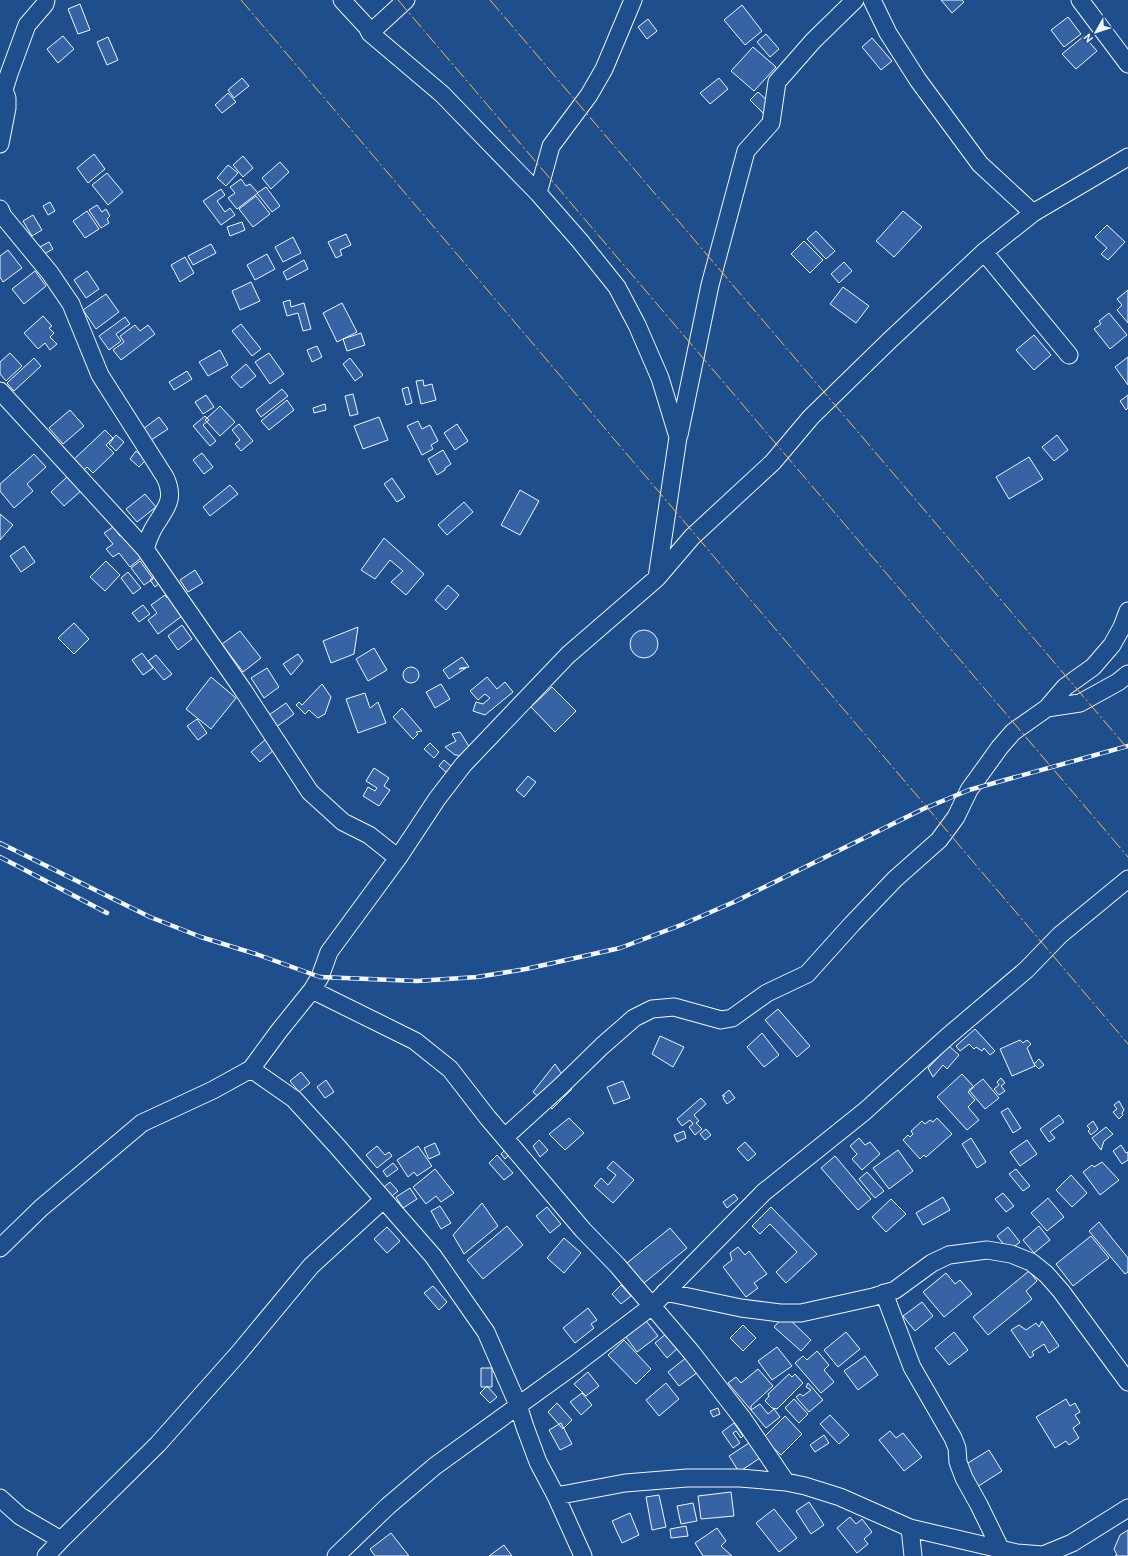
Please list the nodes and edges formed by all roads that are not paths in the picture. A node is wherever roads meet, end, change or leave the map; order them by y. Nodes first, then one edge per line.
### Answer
1 (46, 0) edge
2 (342, 0) edge
3 (406, 0) edge
4 (633, 0) edge
5 (855, 0) edge
6 (872, 0) edge
7 (1080, 0) edge
8 (370, 33) junction
9 (1128, 64) edge
10 (2, 88) edge
11 (0, 144) edge
12 (1128, 157) edge
13 (538, 193) junction
14 (0, 209) edge
15 (1033, 213) junction
16 (984, 252) junction
17 (1069, 354) dead end
18 (0, 391) edge
19 (678, 437) junction
20 (145, 549) junction
21 (657, 578) junction
22 (1128, 611) edge
23 (1128, 674) edge
24 (1047, 708) junction
25 (398, 858) junction
26 (1128, 879) edge
27 (312, 990) junction
28 (251, 1069) junction
29 (505, 1137) junction
30 (383, 1200) junction
31 (0, 1248) edge
32 (665, 1292) junction
33 (884, 1293) junction
34 (652, 1306) junction
35 (1128, 1382) edge
36 (518, 1405) junction
37 (786, 1482) junction
38 (556, 1496) junction
39 (0, 1498) edge
40 (1128, 1508) edge
41 (910, 1528) junction
42 (61, 1540) junction
43 (1000, 1548) junction
44 (1043, 1555) edge
45 (46, 1556) edge
46 (336, 1556) edge
47 (583, 1556) edge
48 (913, 1556) edge

1 - 10 street
2 - 8 street
3 - 8 street
4 - 13 street
5 - 19 street
6 - 15 street
7 - 9 street
8 - 13 street
10 - 11 street
12 - 15 street
13 - 19 street
14 - 20 street
15 - 16 street
16 - 17 street
16 - 21 street
18 - 20 street
19 - 21 street
20 - 25 street
21 - 25 street
22 - 24 street
23 - 24 street
24 - 29 street
25 - 27 street
26 - 32 street
27 - 28 street
27 - 29 street
28 - 30 street
28 - 31 street
29 - 34 street
30 - 36 street
30 - 42 street
32 - 33 street
32 - 34 street
33 - 35 street
33 - 43 street
34 - 36 street
34 - 37 street
36 - 38 street
36 - 46 street
37 - 38 street
37 - 41 street
38 - 47 street
39 - 42 street
40 - 44 street
41 - 43 street
41 - 48 street
42 - 45 street
43 - 44 street

